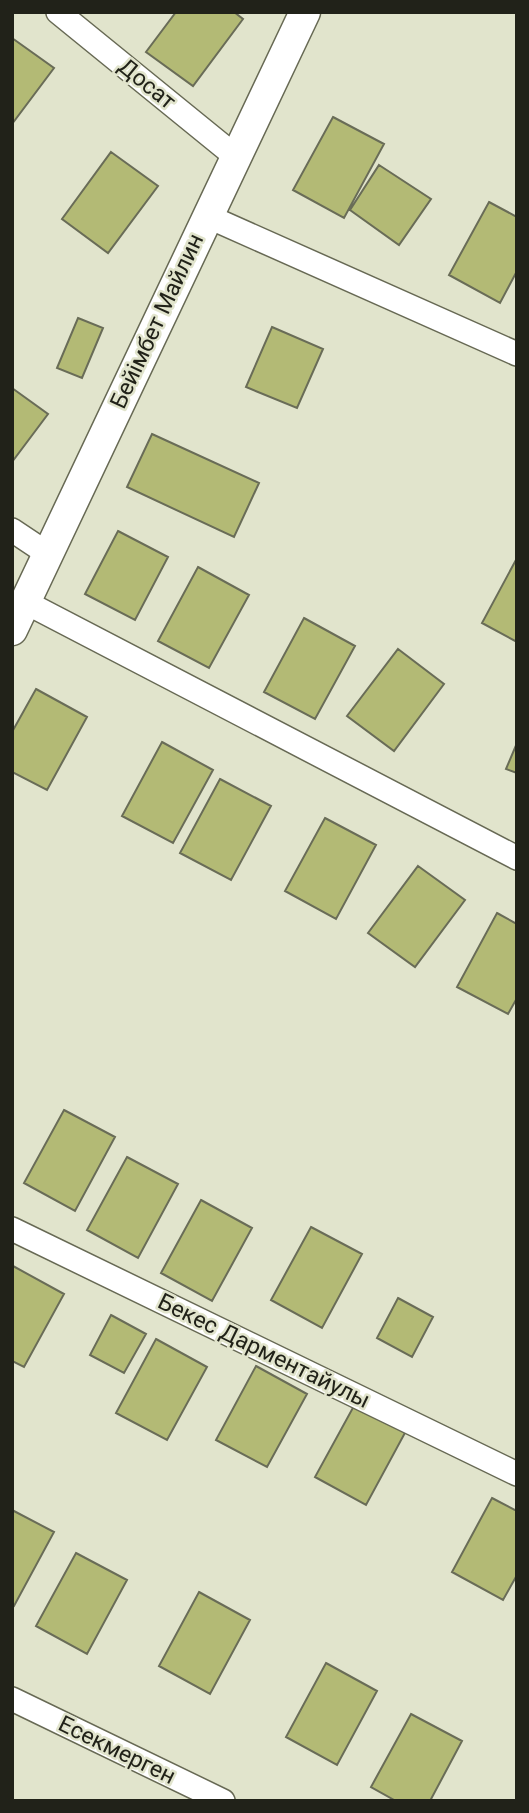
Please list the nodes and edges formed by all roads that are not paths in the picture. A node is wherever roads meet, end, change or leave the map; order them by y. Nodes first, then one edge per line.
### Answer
1 (58, 12) edge
2 (305, 12) edge
3 (235, 156) junction
4 (207, 216) junction
5 (517, 354) edge
6 (12, 530) edge
7 (48, 554) junction
8 (25, 602) junction
9 (12, 631) edge
10 (517, 858) edge
11 (12, 1229) edge
12 (517, 1474) edge
13 (12, 1699) edge
14 (223, 1801) edge

1 - 3 street, Досат
2 - 3 street, Бейімбет Майлин
3 - 4 street, Бейімбет Майлин
4 - 5 street
4 - 7 street, Бейімбет Майлин
6 - 7 street
7 - 8 street, Бейімбет Майлин
8 - 9 street, Бейімбет Майлин
8 - 10 street
11 - 12 street, Бекес Дарментайулы
13 - 14 street, Eсекмерген

